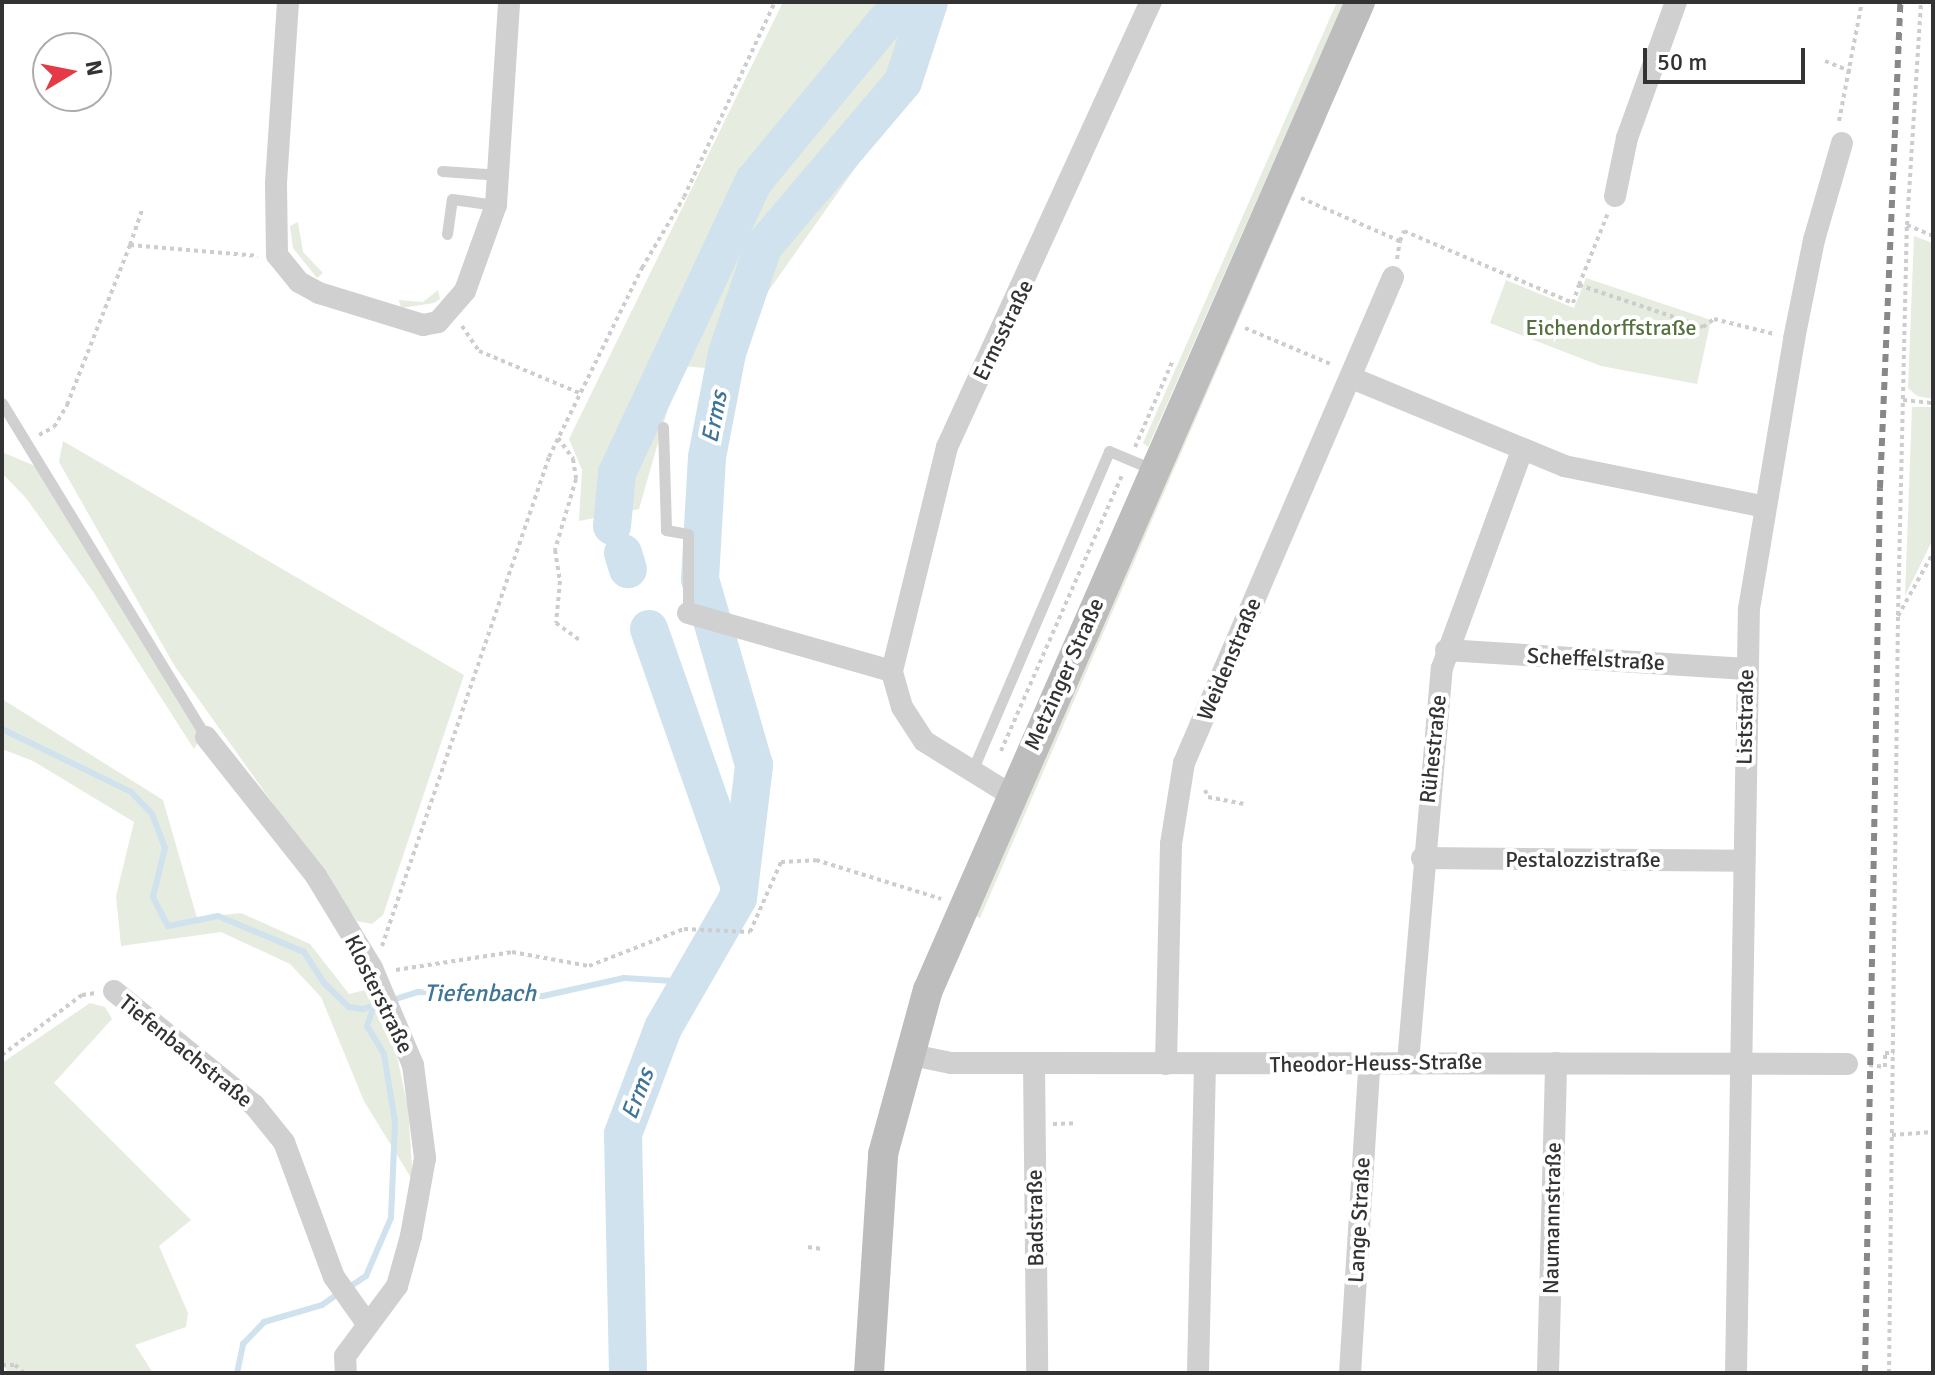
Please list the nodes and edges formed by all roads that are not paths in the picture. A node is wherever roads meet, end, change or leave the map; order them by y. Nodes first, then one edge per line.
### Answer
1 (288, 2) edge
2 (509, 2) edge
3 (1151, 2) edge
4 (1360, 2) edge
5 (1676, 2) edge
6 (1842, 143) road end
7 (442, 171) dead end
8 (502, 175) junction
9 (1615, 196) road end
10 (496, 205) junction
11 (447, 234) dead end
12 (1393, 277) dead end
13 (1352, 378) junction
14 (2, 403) edge
15 (663, 427) dead end
16 (1522, 450) junction
17 (1153, 470) junction
18 (1765, 507) junction
19 (688, 613) joint
20 (1446, 650) junction
21 (1746, 669) junction
22 (892, 671) junction
23 (206, 737) joint
24 (972, 772) junction
25 (1011, 795) junction
26 (1422, 858) junction
27 (1743, 861) junction
28 (114, 991) road end
29 (907, 1054) junction
30 (1408, 1062) junction
31 (1741, 1062) junction
32 (1034, 1063) junction
33 (1556, 1063) junction
34 (1166, 1064) junction
35 (1205, 1064) junction
36 (1847, 1064) road end
37 (1369, 1067) junction
38 (361, 1316) junction
39 (346, 1373) edge
40 (869, 1373) edge
41 (1037, 1373) edge
42 (1198, 1373) edge
43 (1350, 1373) edge
44 (1548, 1373) edge
45 (1736, 1373) edge

1 - 10 street
2 - 8 street
3 - 22 street, Ermsstraße
4 - 17 street, Metzinger Straße
5 - 9 street
6 - 18 street, Liststraße
7 - 8 lane
8 - 10 street
10 - 11 lane
12 - 13 street, Weidenstraße
13 - 16 street
13 - 34 street, Weidenstraße
14 - 23 lane
15 - 19 lane
16 - 18 street
16 - 20 street, Rühestraße
17 - 24 lane
17 - 25 street, Metzinger Straße
18 - 21 street, Liststraße
19 - 22 street
20 - 21 street, Scheffelstraße
20 - 26 street, Rühestraße
21 - 27 street, Liststraße
22 - 24 street
23 - 38 street, Klosterstraße
24 - 25 street
25 - 29 street, Metzinger Straße
26 - 27 street, Pestalozzistraße
26 - 30 street, Rühestraße
27 - 31 street, Liststraße
28 - 38 street, Tiefenbachstraße
29 - 32 street, Theodor-Heuss-Straße
29 - 40 street, Metzinger Straße
30 - 33 street, Theodor-Heuss-Straße
30 - 37 street, Theodor-Heuss-Straße
31 - 33 street, Theodor-Heuss-Straße
31 - 36 street, Theodor-Heuss-Straße
31 - 45 street, Liststraße
32 - 34 street, Theodor-Heuss-Straße
32 - 41 street, Badstraße
33 - 44 street, Naumannstraße
34 - 35 street, Theodor-Heuss-Straße
35 - 37 street, Theodor-Heuss-Straße
35 - 42 street
37 - 43 street, Lange Straße
38 - 39 street, Klosterstraße

